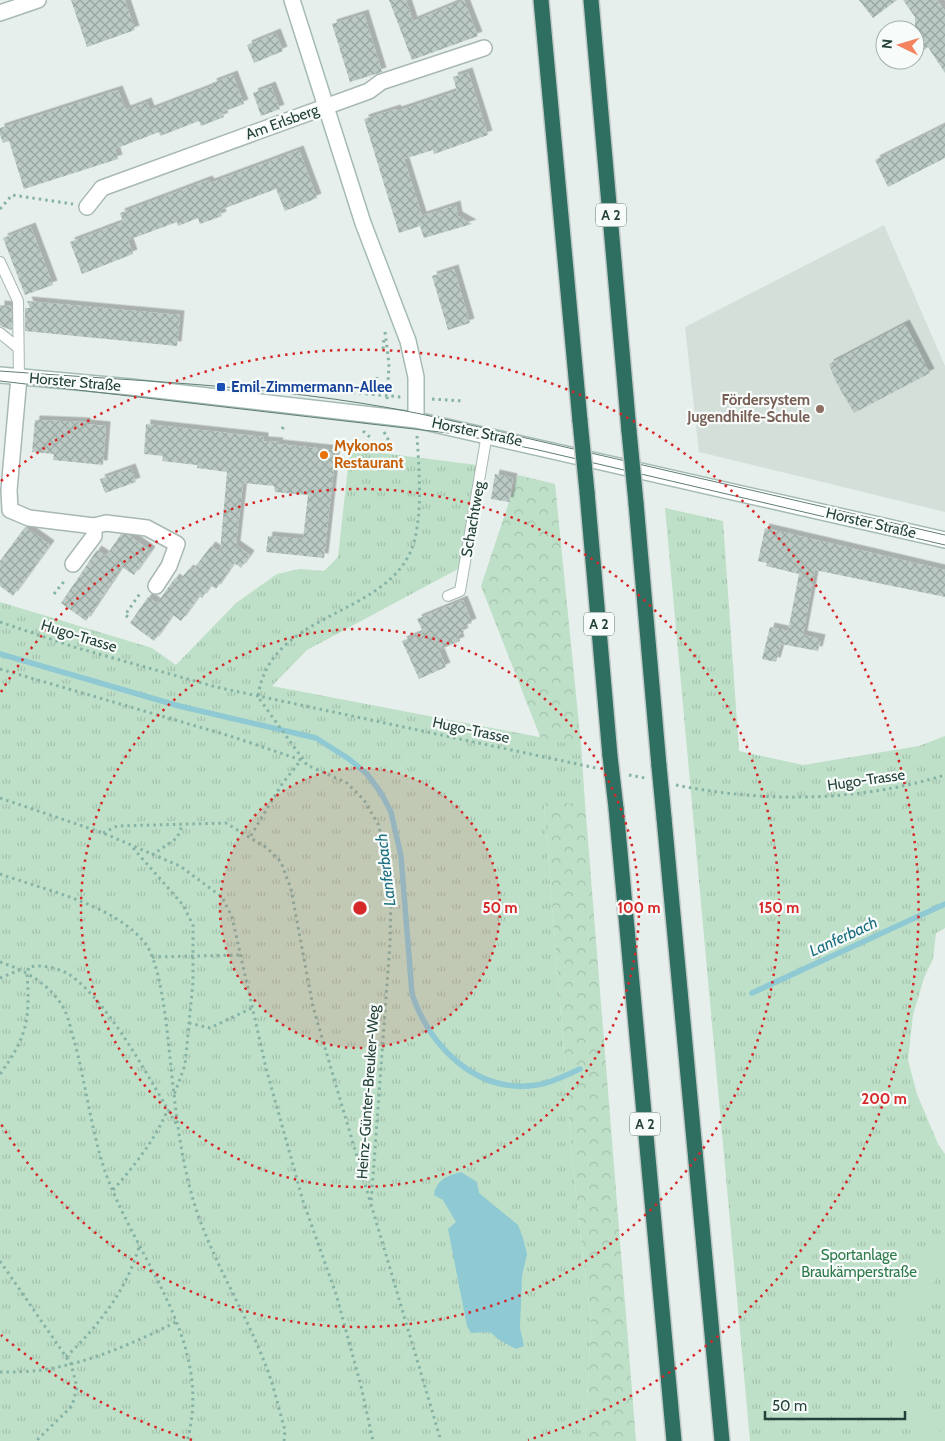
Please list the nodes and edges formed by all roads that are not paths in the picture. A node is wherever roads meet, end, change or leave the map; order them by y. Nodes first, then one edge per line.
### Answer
1 (38, 0) edge
2 (292, 0) edge
3 (541, 0) edge
4 (590, 0) edge
5 (0, 13) edge
6 (484, 48) dead end
7 (326, 107) junction
8 (87, 208) road end
9 (0, 262) edge
10 (0, 333) edge
11 (17, 348) junction
12 (0, 376) edge
13 (19, 377) junction
14 (416, 420) junction
15 (487, 434) junction
16 (94, 526) junction
17 (945, 540) edge
18 (73, 564) dead end
19 (156, 586) road end
20 (448, 596) dead end
21 (674, 1441) edge
22 (722, 1441) edge

1 - 5 main road
2 - 7 main road
3 - 21 highway, A 2, bridge
4 - 22 highway, A 2, bridge
6 - 7 main road, Am Erlsberg
7 - 8 main road, Am Erlsberg
7 - 14 main road
9 - 11 lane
10 - 11 lane
11 - 13 lane
12 - 13 main road, Horster Straße
13 - 14 main road, Horster Straße
13 - 16 main road
14 - 15 main road, Horster Straße
15 - 17 main road, Horster Straße
15 - 20 lane, Schachtweg
16 - 18 main road
16 - 19 main road

